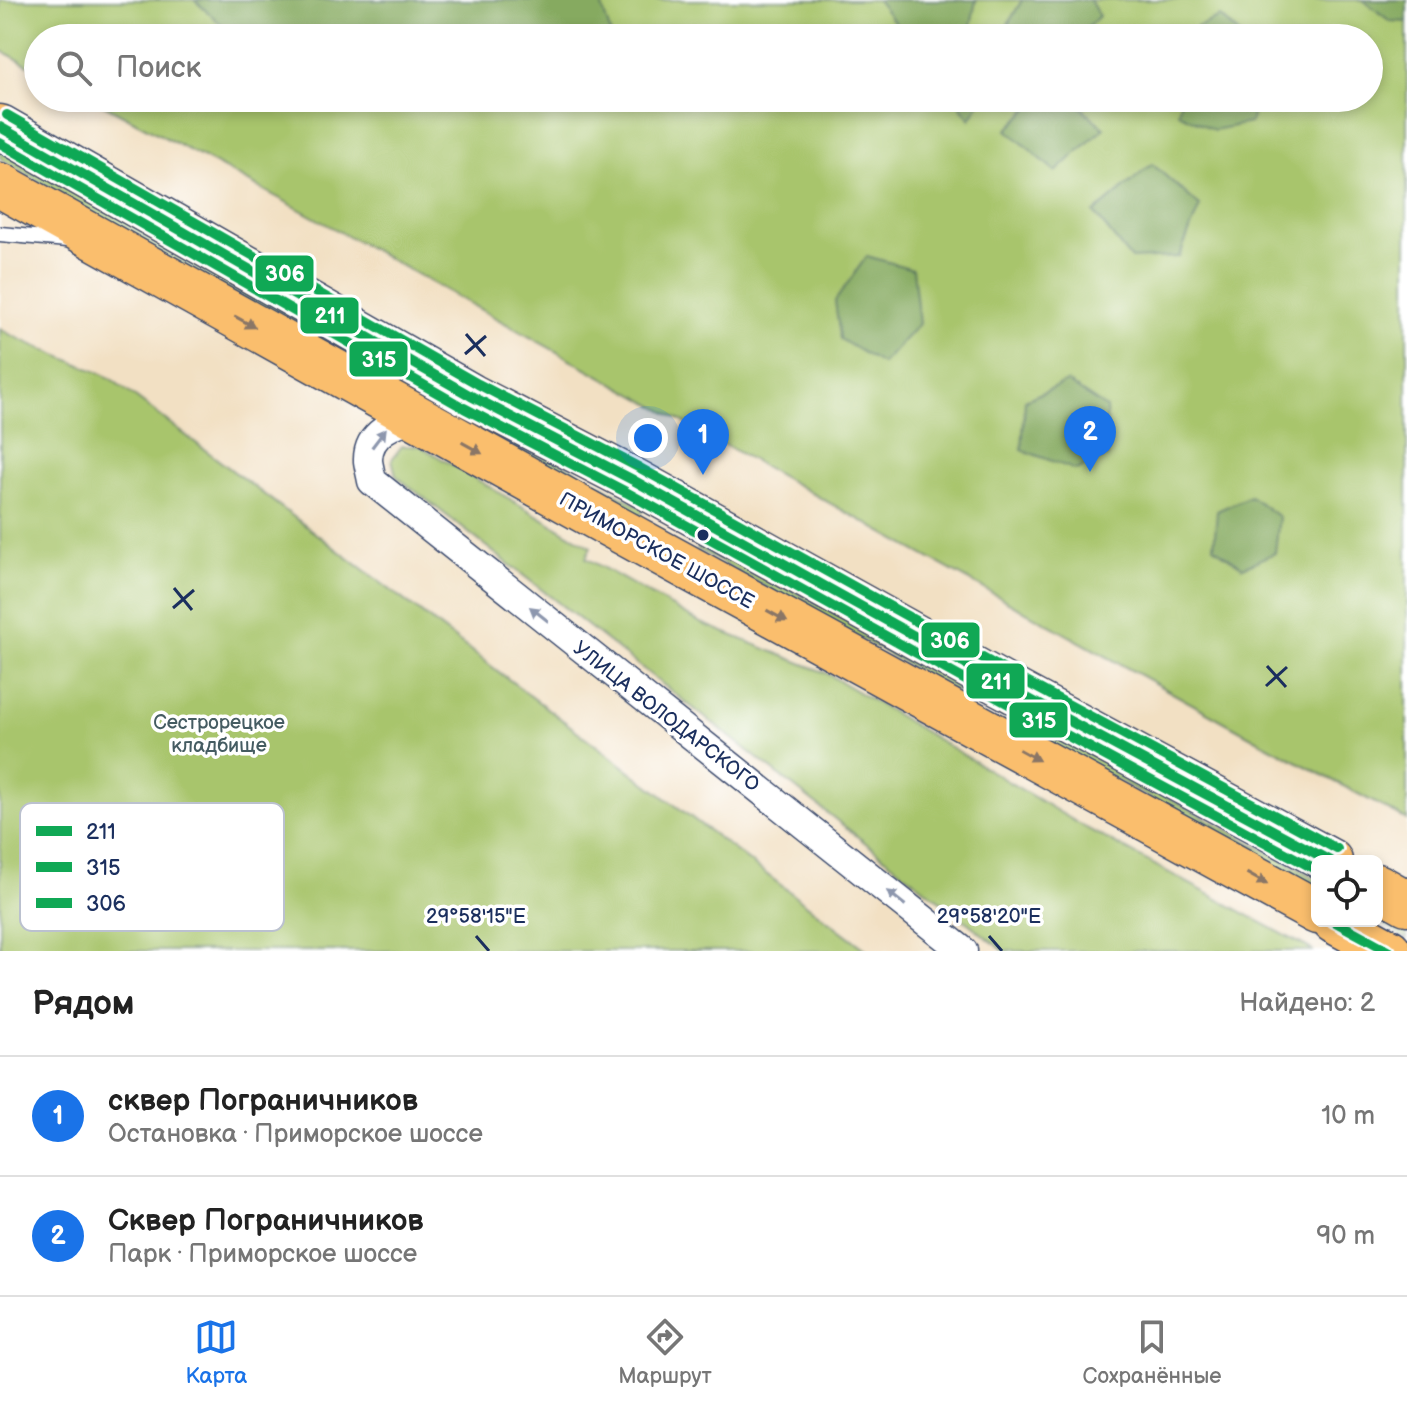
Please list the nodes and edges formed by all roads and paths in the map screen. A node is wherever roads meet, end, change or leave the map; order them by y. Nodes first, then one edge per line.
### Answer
1 (0, 127) edge
2 (0, 185) edge
3 (0, 234) edge
4 (106, 244) junction
5 (418, 418) junction
6 (1319, 855) edge
7 (1383, 889) edge
8 (1407, 903) edge
9 (1311, 909) edge
10 (1345, 927) edge
11 (957, 949) edge
12 (1389, 951) edge

1 - 6 highway
2 - 4 highway, ПРИМОРСКОЕ ШОССЕ
3 - 4 lane
4 -> 5 highway, ПРИМОРСКОЕ ШОССЕ
5 -> 9 highway, ПРИМОРСКОЕ ШОССЕ
11 -> 5 street, УЛИЦА ВОЛОДАРСКОГО
7 - 8 highway
10 - 12 highway

